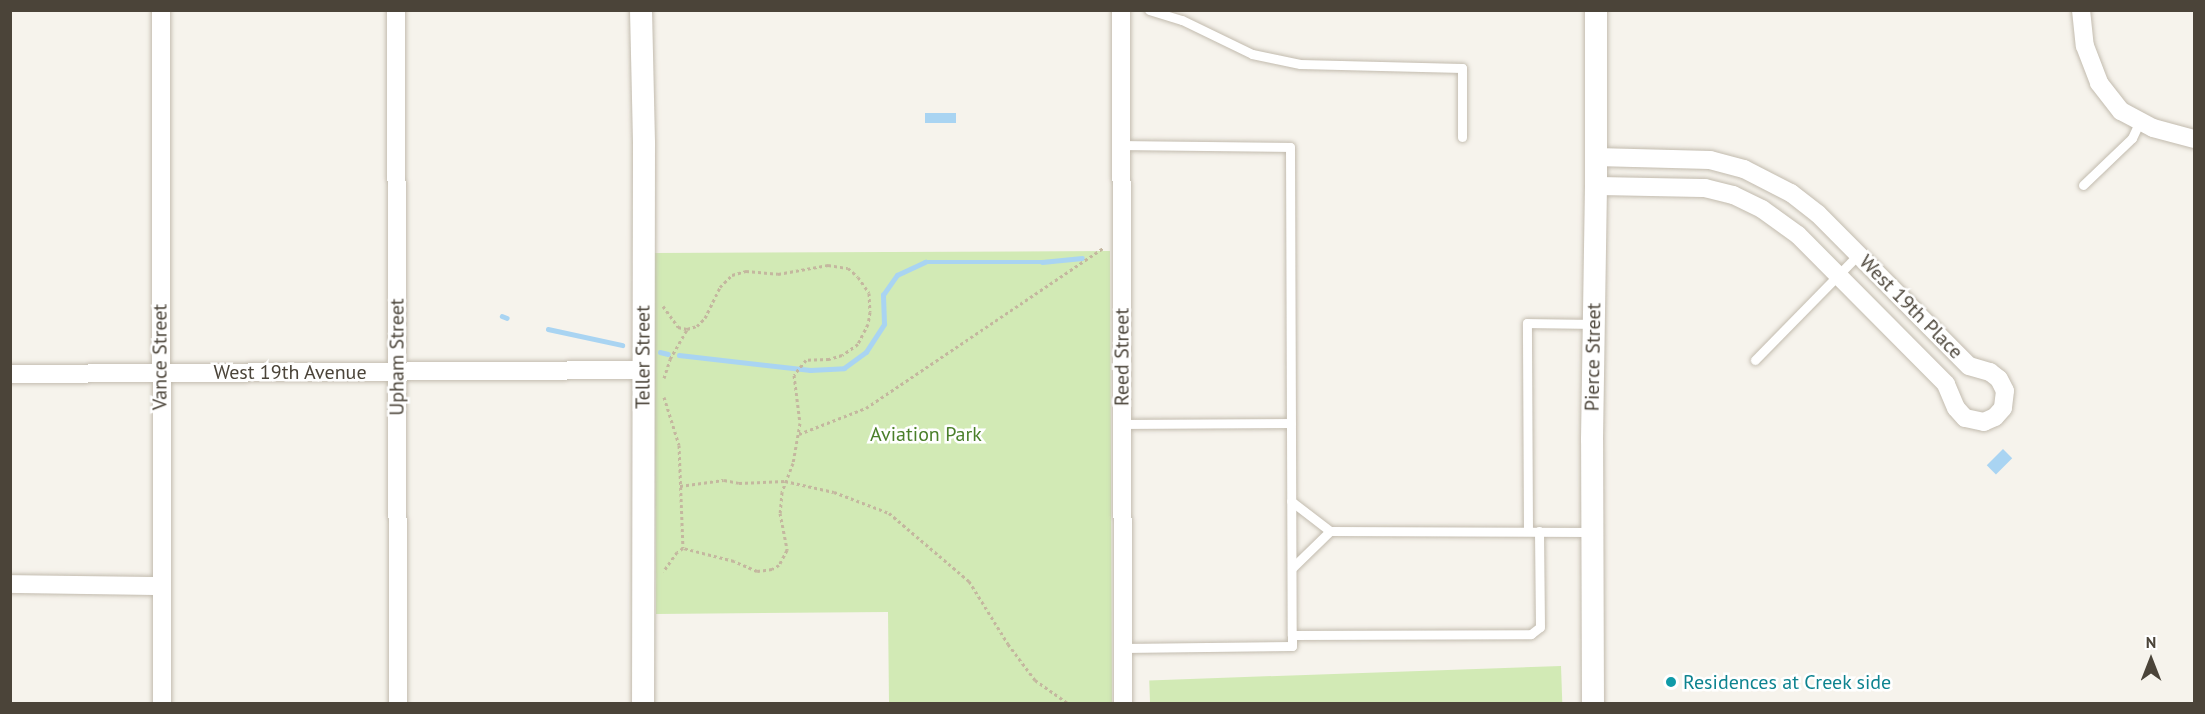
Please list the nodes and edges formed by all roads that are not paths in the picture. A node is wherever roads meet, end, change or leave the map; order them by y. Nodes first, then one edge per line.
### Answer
1 (161, 10) edge
2 (396, 10) edge
3 (641, 10) edge
4 (1121, 10) edge
5 (1149, 10) edge
6 (1596, 10) edge
7 (2081, 10) edge
8 (2140, 121) junction
9 (1462, 137) dead end
10 (2194, 139) edge
11 (1121, 145) junction
12 (1596, 158) junction
13 (2083, 184) dead end
14 (1596, 186) junction
15 (1858, 255) junction
16 (1838, 275) junction
17 (1593, 324) junction
18 (1755, 360) dead end
19 (642, 370) junction
20 (397, 371) junction
21 (160, 373) junction
22 (10, 374) edge
23 (1291, 423) junction
24 (1122, 424) junction
25 (1292, 501) junction
26 (1330, 531) junction
27 (1534, 531) junction
28 (1592, 532) junction
29 (1292, 568) junction
30 (10, 584) edge
31 (162, 586) junction
32 (1292, 634) junction
33 (1123, 648) junction
34 (162, 704) edge
35 (398, 704) edge
36 (643, 704) edge
37 (1123, 704) edge
38 (1593, 704) edge

1 - 21 street, Vance Street
2 - 20 street, Upham Street
3 - 19 street, Teller Street
4 - 11 street, Reed Street
5 - 9 lane
6 - 12 street, Pierce Street
7 - 8 street
8 - 10 street
8 - 13 lane
11 - 23 lane
11 - 24 street, Reed Street
12 - 14 street, Pierce Street
12 - 15 street, West 19th Place
14 - 16 street, West 19th Place
14 - 17 street, Pierce Street
15 - 16 lane
15 - 16 street, West 19th Place
16 - 18 lane
17 - 27 lane
17 - 28 street, Pierce Street
19 - 20 street, West 19th Avenue
19 - 36 street, Teller Street
20 - 21 street, West 19th Avenue
20 - 35 street, Upham Street
21 - 22 street, West 19th Avenue
21 - 31 street, Vance Street
23 - 24 lane
23 - 25 lane
24 - 33 street, Reed Street
25 - 26 lane
25 - 29 lane
26 - 27 lane
26 - 29 lane
27 - 28 lane
27 - 32 lane
28 - 38 street, Pierce Street
29 - 32 lane
30 - 31 street
31 - 34 street, Vance Street
32 - 33 lane
33 - 37 street, Reed Street

